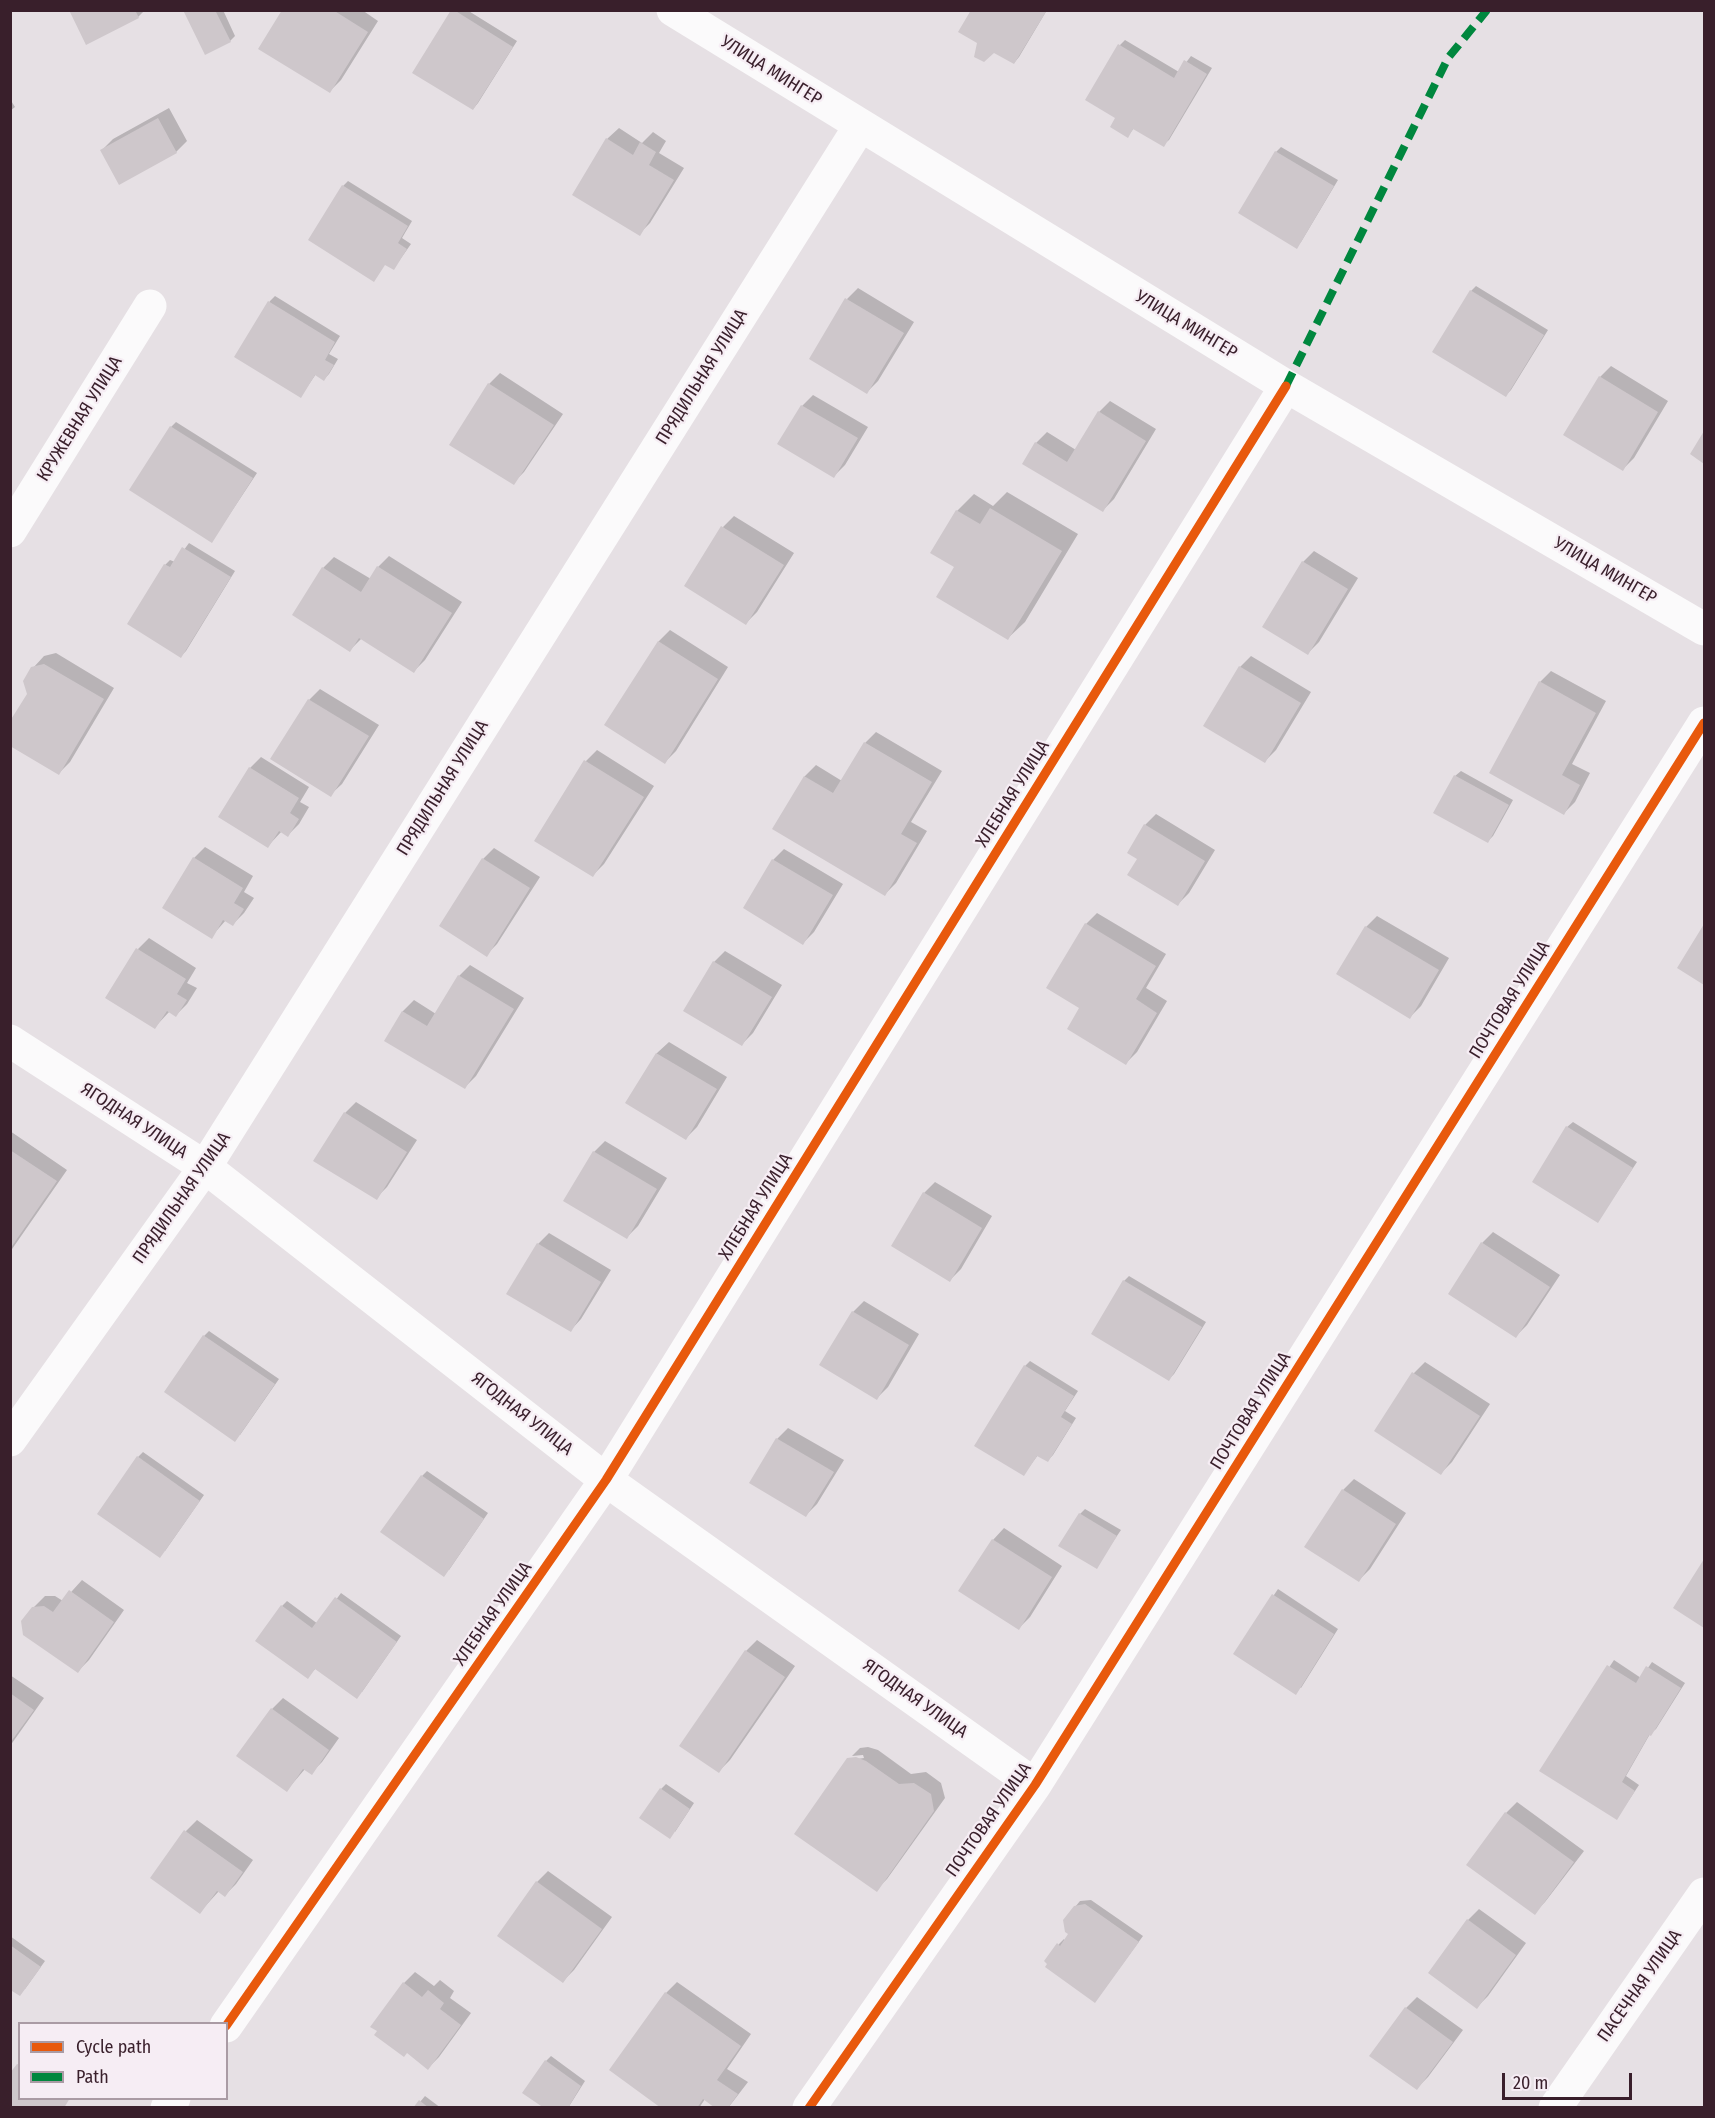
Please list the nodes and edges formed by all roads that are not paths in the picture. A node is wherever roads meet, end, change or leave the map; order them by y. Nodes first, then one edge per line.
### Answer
1 (673, 10) edge
2 (860, 126) junction
3 (150, 306) dead end
4 (1286, 386) junction
5 (10, 531) edge
6 (1704, 629) edge
7 (1704, 723) edge
8 (10, 1041) edge
9 (205, 1167) junction
10 (10, 1440) edge
11 (606, 1480) junction
12 (1035, 1785) junction
13 (1704, 1894) edge
14 (228, 2023) edge
15 (809, 2108) edge
16 (1555, 2108) edge

1 - 2 street, УЛИЦА МИНГЕР
2 - 4 street, УЛИЦА МИНГЕР
2 - 9 street, ПРЯДИЛЬНАЯ УЛИЦА
3 - 5 street, КРУЖЕВНАЯ УЛИЦА
4 - 6 street, УЛИЦА МИНГЕР
4 - 11 street, ХЛЕБНАЯ УЛИЦА
7 - 12 street, ПОЧТОВАЯ УЛИЦА
8 - 9 street, ЯГОДНАЯ УЛИЦА
9 - 10 street, ПРЯДИЛЬНАЯ УЛИЦА
9 - 11 street, ЯГОДНАЯ УЛИЦА
11 - 12 street, ЯГОДНАЯ УЛИЦА
11 - 14 street, ХЛЕБНАЯ УЛИЦА
12 - 15 street, ПОЧТОВАЯ УЛИЦА
13 - 16 street, ПАСЕЧНАЯ УЛИЦА

